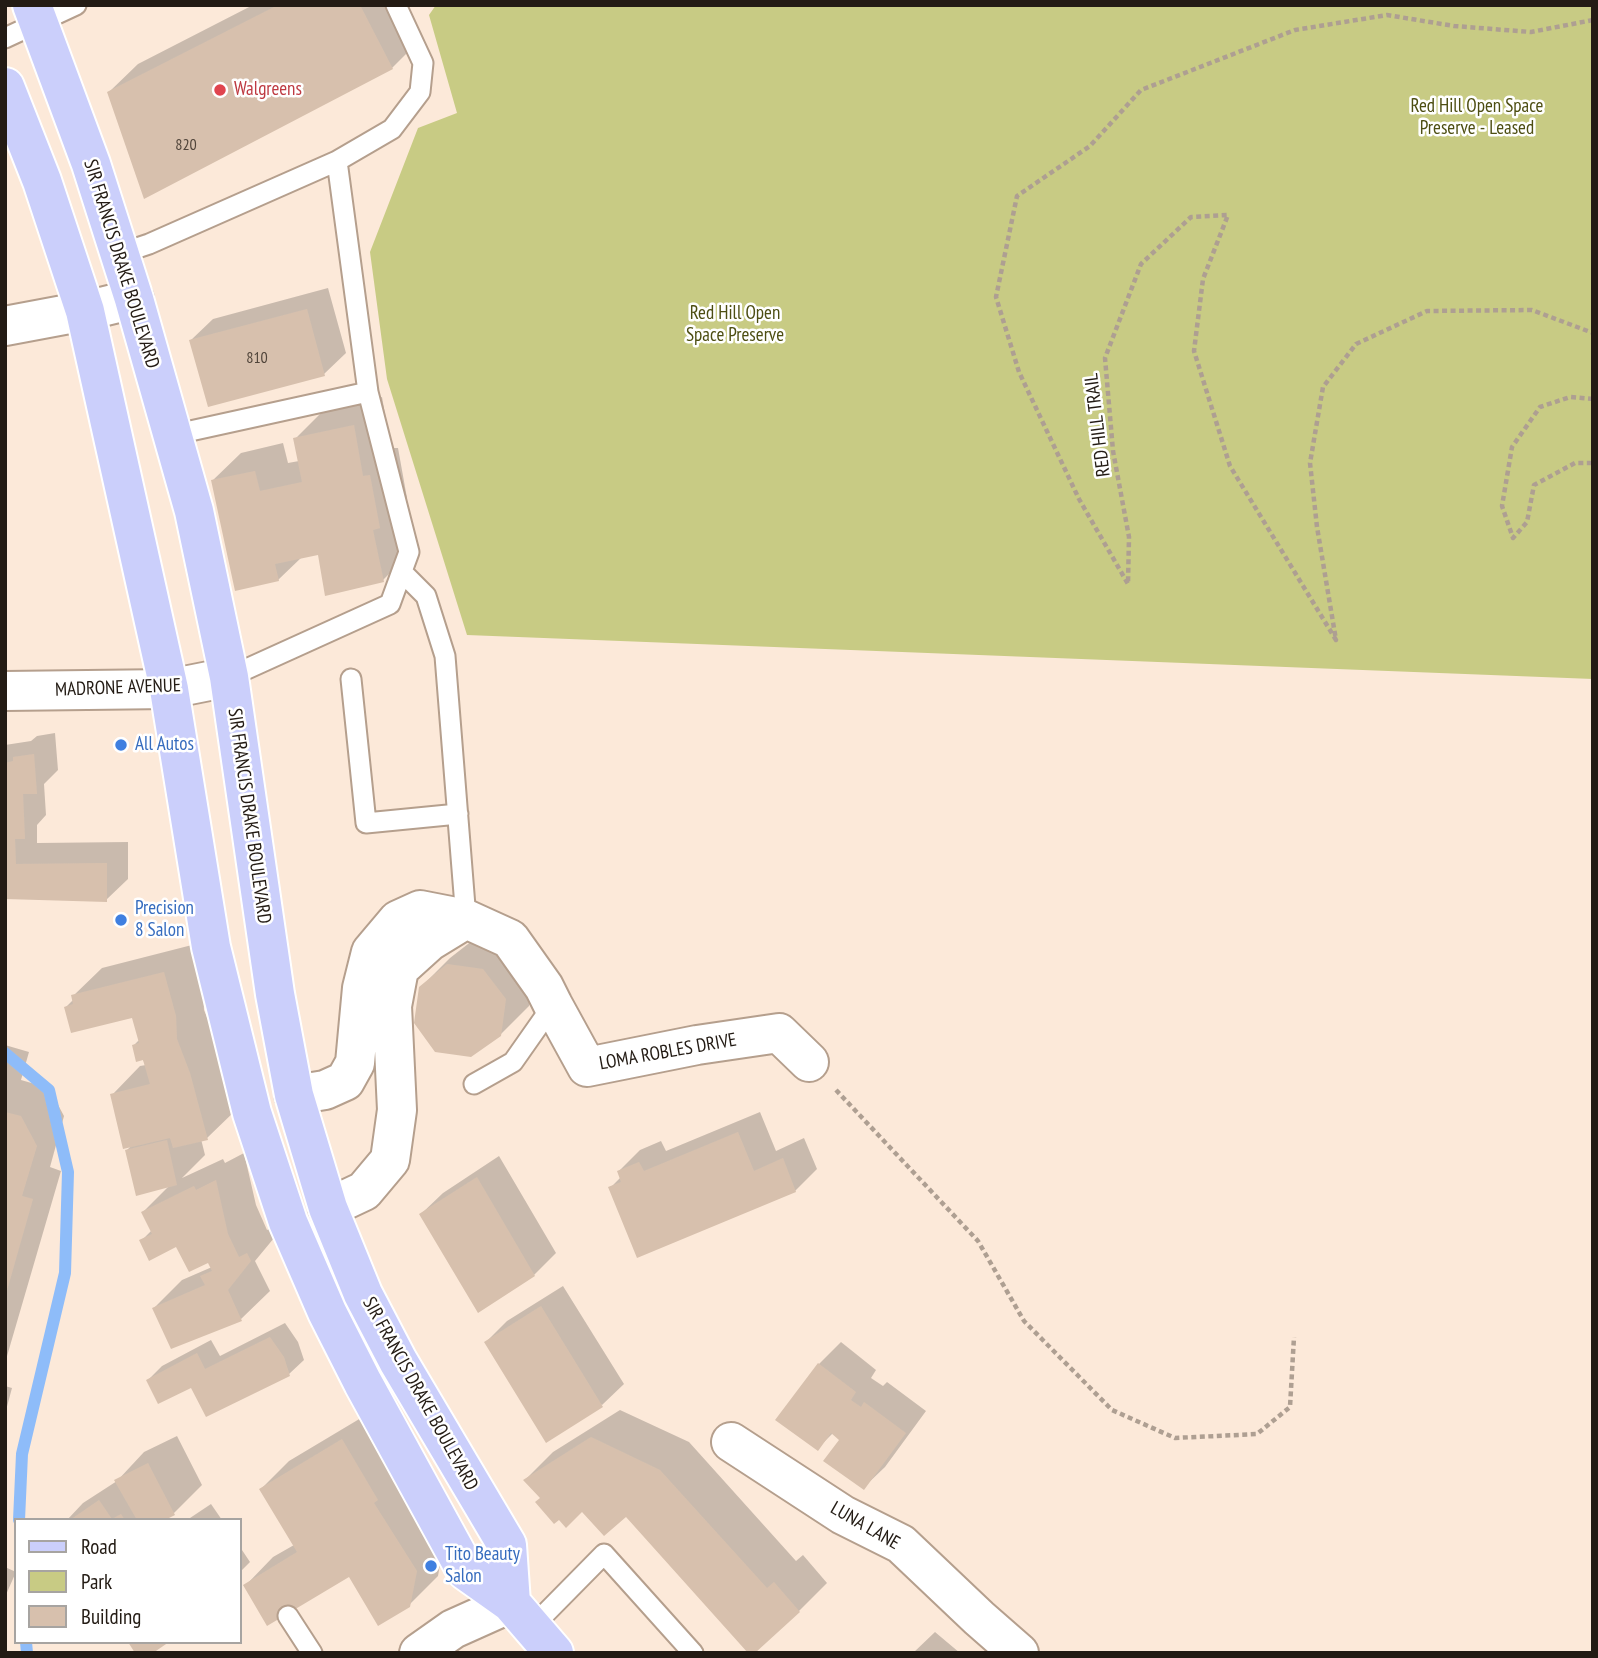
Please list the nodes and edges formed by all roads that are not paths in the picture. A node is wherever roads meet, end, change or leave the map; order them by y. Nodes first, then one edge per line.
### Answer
1 (76, 5) edge
2 (396, 5) edge
3 (35, 13) edge
4 (5, 38) edge
5 (5, 88) edge
6 (337, 161) junction
7 (119, 254) junction
8 (134, 299) junction
9 (85, 311) junction
10 (5, 326) edge
11 (368, 392) junction
12 (172, 435) junction
13 (402, 572) junction
14 (229, 677) junction
15 (351, 679) dead end
16 (169, 690) junction
17 (5, 691) edge
18 (458, 814) junction
19 (466, 919) junction
20 (553, 1005) junction
21 (808, 1062) road end
22 (474, 1084) dead end
23 (294, 1095) junction
24 (328, 1208) junction
25 (731, 1441) dead end
26 (288, 1616) dead end
27 (532, 1628) edge
28 (312, 1653) edge
29 (419, 1653) edge
30 (693, 1653) edge
31 (1019, 1653) edge

1 - 3 lane
2 - 6 lane
3 - 4 lane
3 - 7 main road, SIR FRANCIS DRAKE BOULEVARD
5 - 9 main road
6 - 7 lane
6 - 11 lane
7 - 8 main road, SIR FRANCIS DRAKE BOULEVARD
8 - 9 street
8 - 12 main road, SIR FRANCIS DRAKE BOULEVARD
9 - 10 street
9 - 16 main road
11 - 12 lane
11 - 13 lane
12 - 14 main road, SIR FRANCIS DRAKE BOULEVARD
13 - 14 lane
13 - 18 lane
14 - 16 street, MADRONE AVENUE
14 - 23 main road, SIR FRANCIS DRAKE BOULEVARD
15 - 18 lane
16 - 17 street, MADRONE AVENUE
16 - 27 main road
18 - 19 lane
19 - 20 street, LOMA ROBLES DRIVE
19 - 23 street, LOMA ROBLES DRIVE
19 - 24 street
20 - 21 street, LOMA ROBLES DRIVE
20 - 22 lane
23 - 24 main road, SIR FRANCIS DRAKE BOULEVARD
24 - 27 main road, SIR FRANCIS DRAKE BOULEVARD
25 - 31 street, LUNA LANE
26 - 28 lane
27 - 29 street
27 - 30 lane

